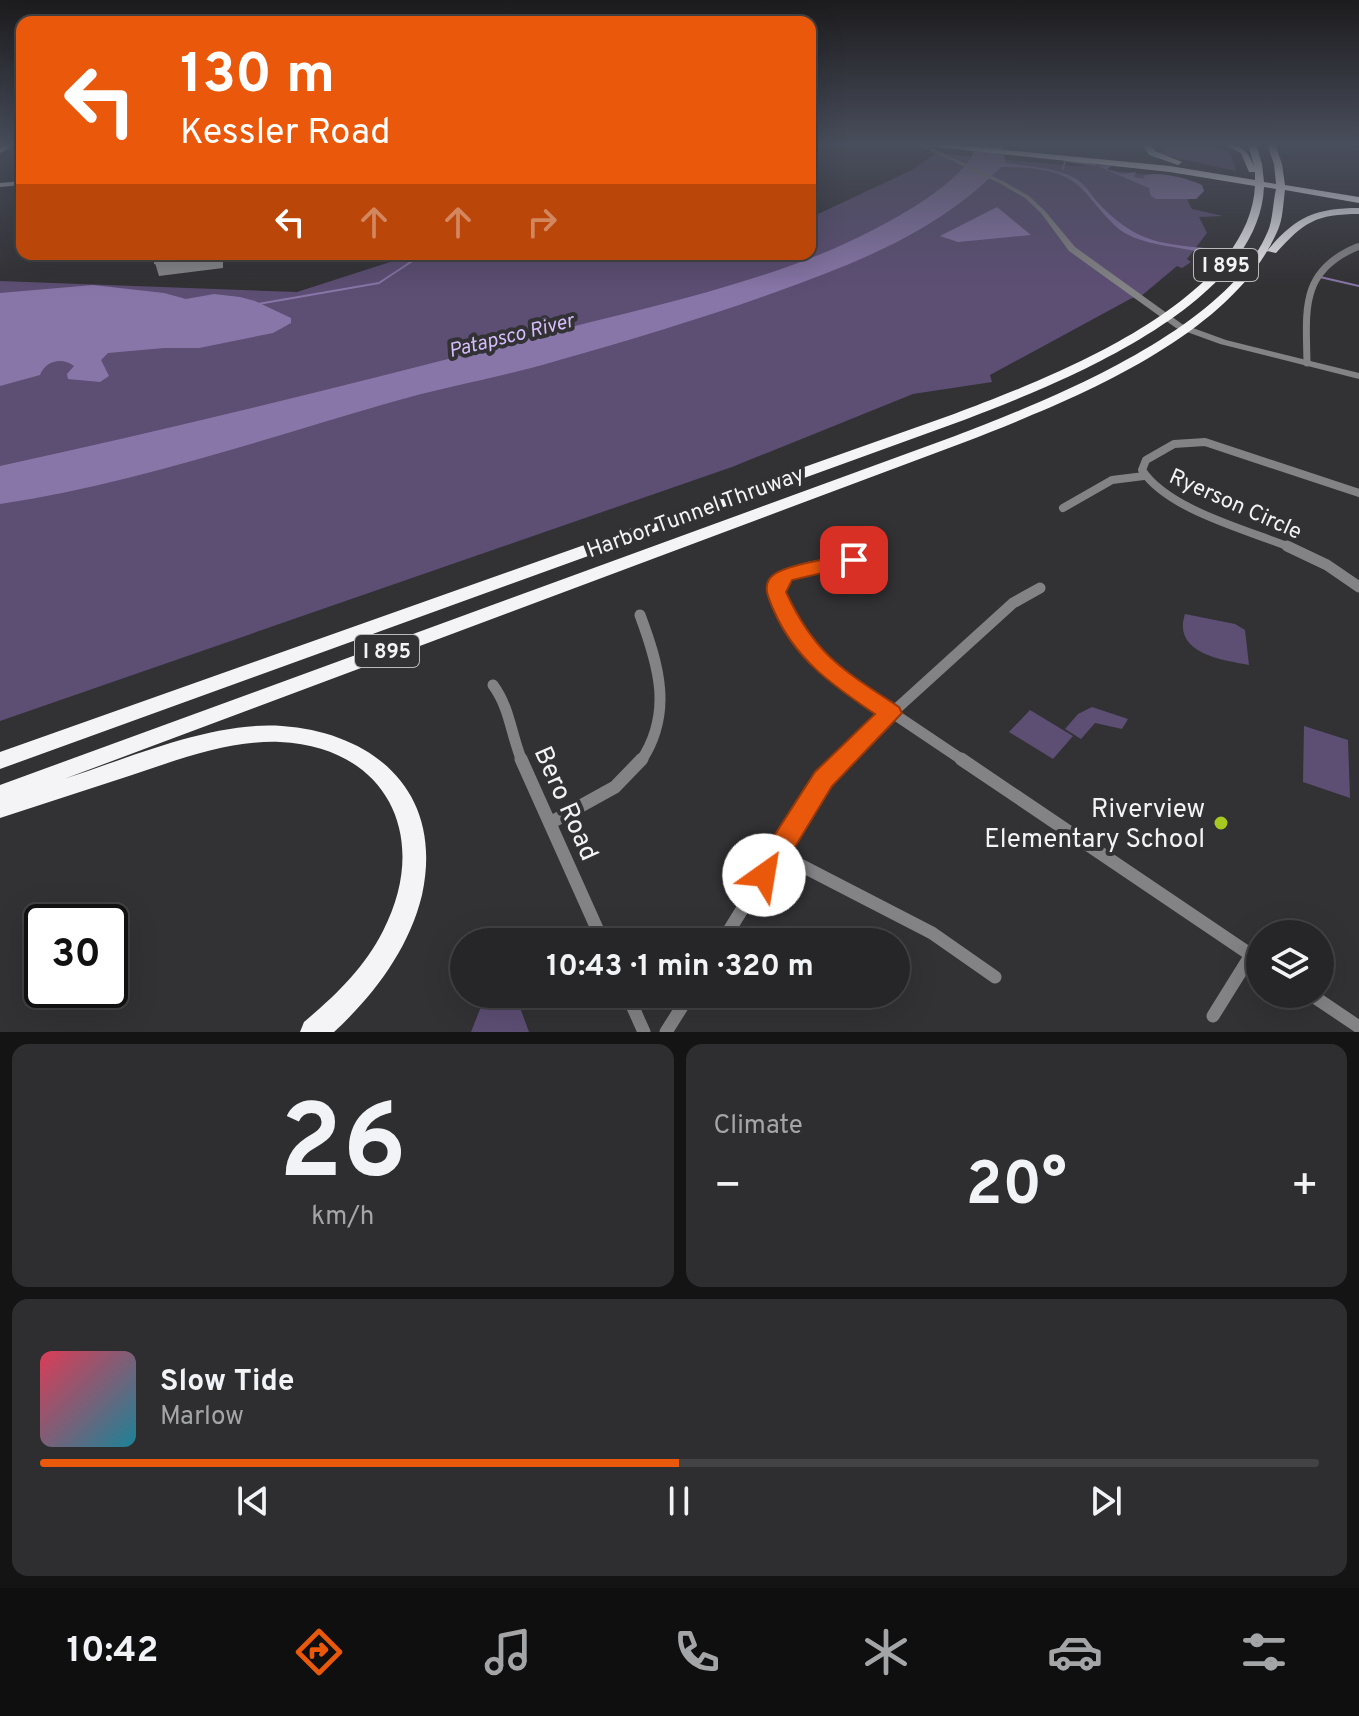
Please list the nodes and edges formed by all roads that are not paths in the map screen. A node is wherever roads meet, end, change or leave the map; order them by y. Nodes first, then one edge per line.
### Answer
1 (1017, 192) edge
2 (1258, 192) edge
3 (1282, 192) edge
4 (1334, 192) edge
5 (1359, 196) edge
6 (1359, 211) edge
7 (1359, 246) edge
8 (1236, 285) junction
9 (1307, 363) junction
10 (1359, 376) edge
11 (1144, 476) junction
12 (1359, 493) edge
13 (1063, 508) dead end
14 (854, 560) dead end
15 (1359, 587) edge
16 (1040, 588) dead end
17 (640, 615) dead end
18 (493, 685) dead end
19 (890, 713) junction
20 (0, 761) edge
21 (0, 794) edge
22 (0, 809) edge
23 (550, 823) junction
24 (777, 853) junction
25 (597, 928) edge
26 (731, 928) edge
27 (1246, 952) edge
28 (1246, 970) edge
29 (995, 977) dead end
30 (633, 1008) edge
31 (681, 1008) edge
32 (1331, 1008) edge
33 (1213, 1016) dead end
34 (1359, 1027) edge
35 (314, 1032) edge
36 (644, 1032) edge
37 (666, 1032) edge

1 - 9 street
2 - 20 highway, Harbor Tunnel Thruway / I 895
3 - 8 highway, Harbor Tunnel Thruway / I 895
4 - 5 highway
6 - 8 highway
7 - 9 street
8 - 21 highway, Harbor Tunnel Thruway / I 895
9 - 10 street
11 - 12 street, Ryerson Circle
11 - 13 street
11 - 15 street, Ryerson Circle
14 - 19 street
16 - 19 street
17 - 23 street
18 - 23 street, Bero Road
19 - 24 street
19 - 27 street
22 - 35 highway
23 - 25 street, Bero Road
24 - 26 street
24 - 29 street
28 - 33 street
30 - 36 street
31 - 37 street
32 - 34 street

